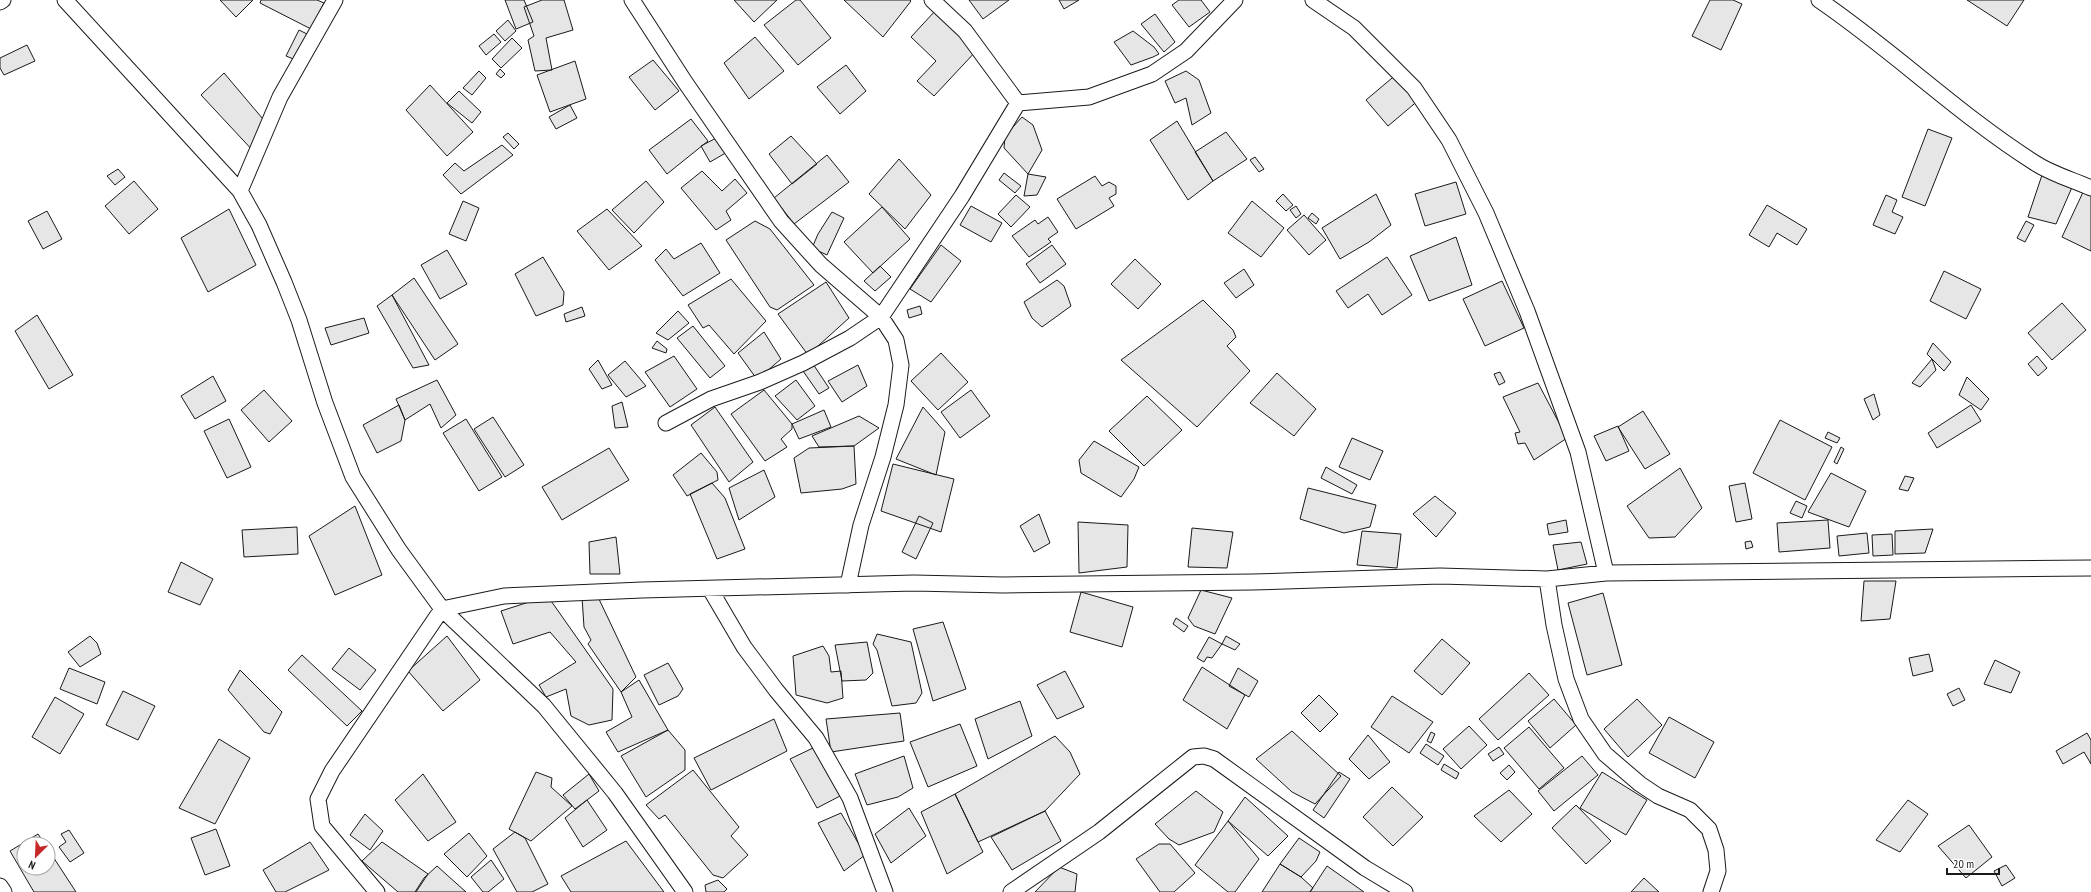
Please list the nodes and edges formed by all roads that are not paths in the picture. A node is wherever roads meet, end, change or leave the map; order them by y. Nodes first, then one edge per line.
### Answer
1 (2, 0) edge
2 (65, 0) edge
3 (335, 0) edge
4 (632, 0) edge
5 (932, 0) edge
6 (1235, 0) edge
7 (1313, 0) edge
8 (1819, 0) edge
9 (0, 2) edge
10 (1018, 103) junction
11 (2091, 188) edge
12 (240, 191) junction
13 (881, 317) junction
14 (666, 423) dead end
15 (2091, 568) edge
16 (1606, 573) junction
17 (1547, 579) junction
18 (848, 585) junction
19 (710, 589) junction
20 (442, 609) junction
21 (0, 886) edge
22 (4, 892) edge
23 (377, 892) edge
24 (685, 892) edge
25 (885, 892) edge
26 (1011, 892) edge
27 (1405, 892) edge
28 (1710, 892) edge

1 - 9 street
2 - 12 street
3 - 12 street
4 - 13 street
5 - 10 street
6 - 10 street
7 - 16 street
8 - 11 street
10 - 13 street
12 - 20 street
13 - 14 street
13 - 18 street
15 - 16 street
16 - 17 street
17 - 18 street
17 - 28 street
18 - 19 street
19 - 20 street
19 - 25 street
20 - 23 street
20 - 24 street
21 - 22 street
26 - 27 street

